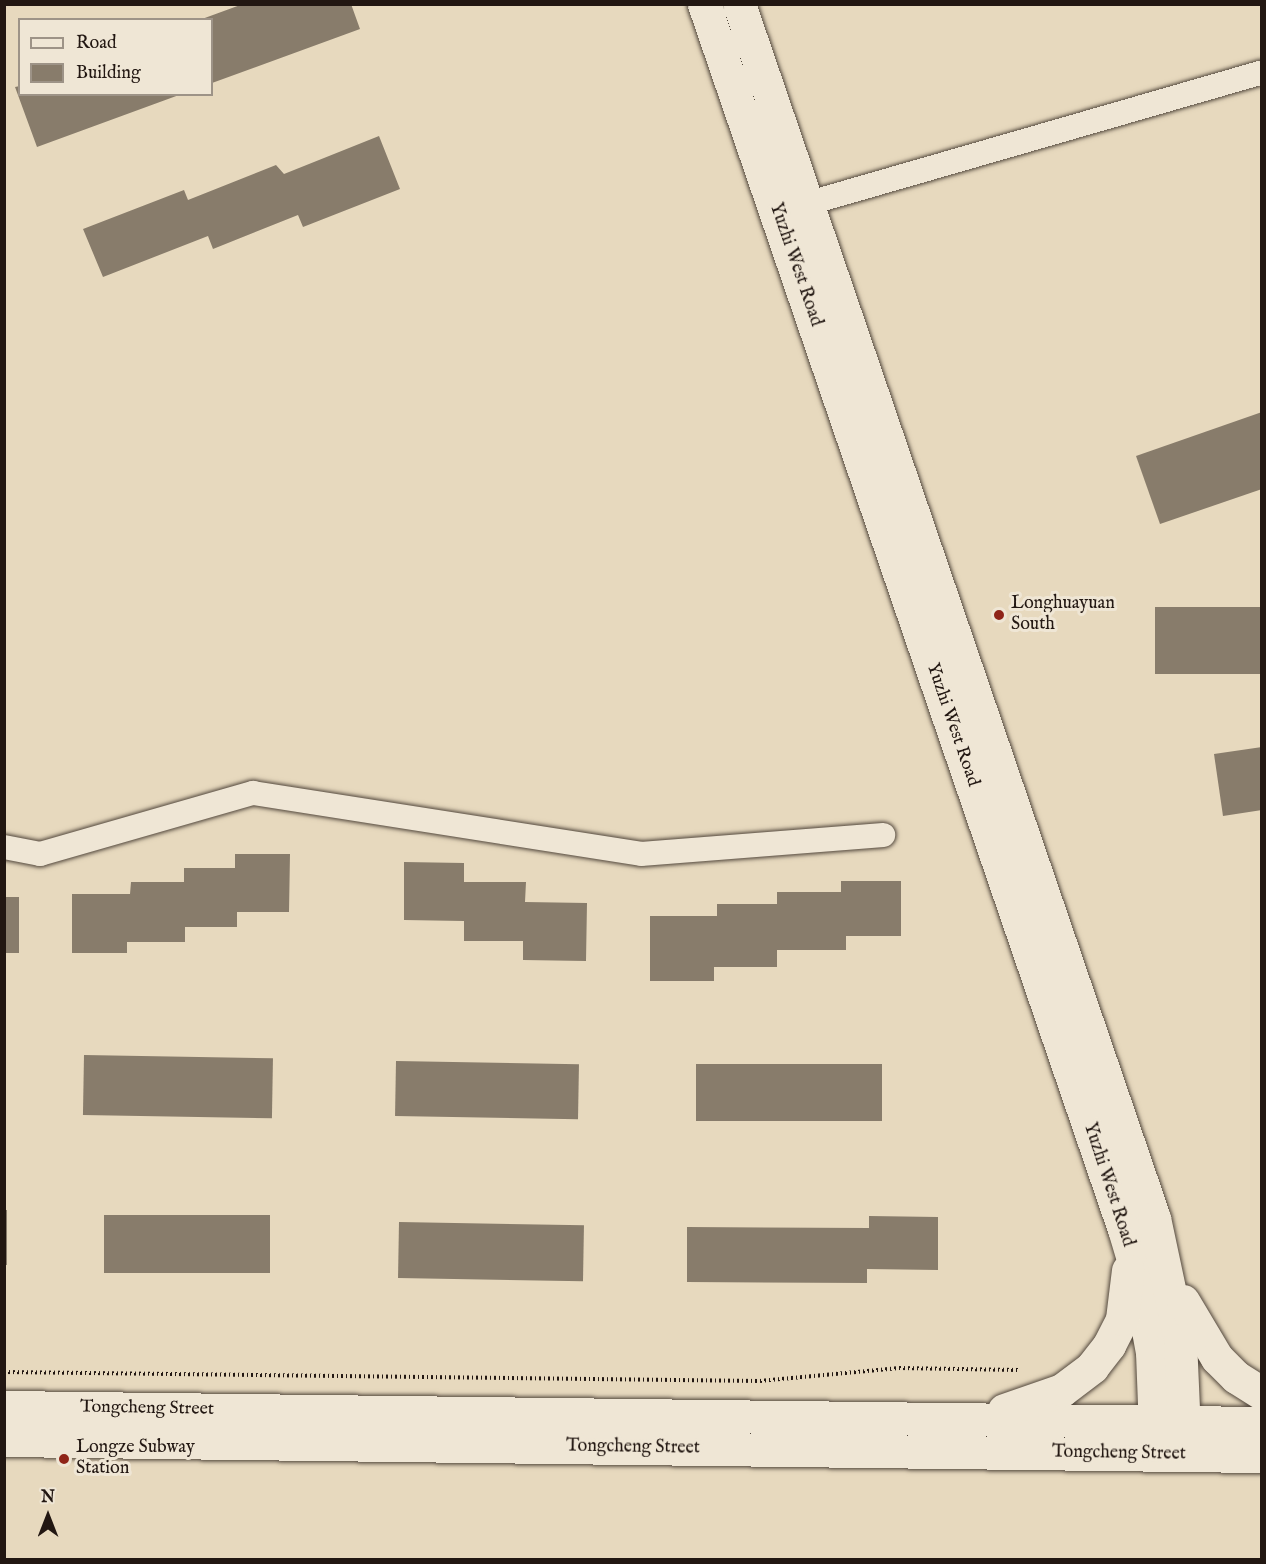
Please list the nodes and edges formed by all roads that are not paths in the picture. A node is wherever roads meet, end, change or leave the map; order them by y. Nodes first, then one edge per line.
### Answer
1 (704, 4) edge
2 (739, 4) edge
3 (1262, 72) edge
4 (810, 203) junction
5 (778, 212) junction
6 (883, 835) dead end
7 (4, 847) edge
8 (1154, 1218) junction
9 (1124, 1229) junction
10 (1262, 1393) edge
11 (4, 1407) edge
12 (900, 1419) junction
13 (1170, 1422) junction
14 (1262, 1423) edge
15 (4, 1440) edge
16 (1171, 1455) junction
17 (1262, 1456) edge

1 - 5 street, Yuzhi West Road
2 - 4 street, Yuzhi West Road
3 - 4 street
4 - 5 street
4 - 8 street, Yuzhi West Road
5 - 9 street, Yuzhi West Road
6 - 7 street
8 - 10 street
8 - 13 street, Yuzhi West Road
9 - 12 street
9 - 13 street, Yuzhi West Road
11 - 12 street, Tongcheng Street
12 - 13 street, Tongcheng Street
13 - 14 street, Tongcheng Street
13 - 16 street, Yuzhi West Road
15 - 16 street, Tongcheng Street
16 - 17 street, Tongcheng Street

